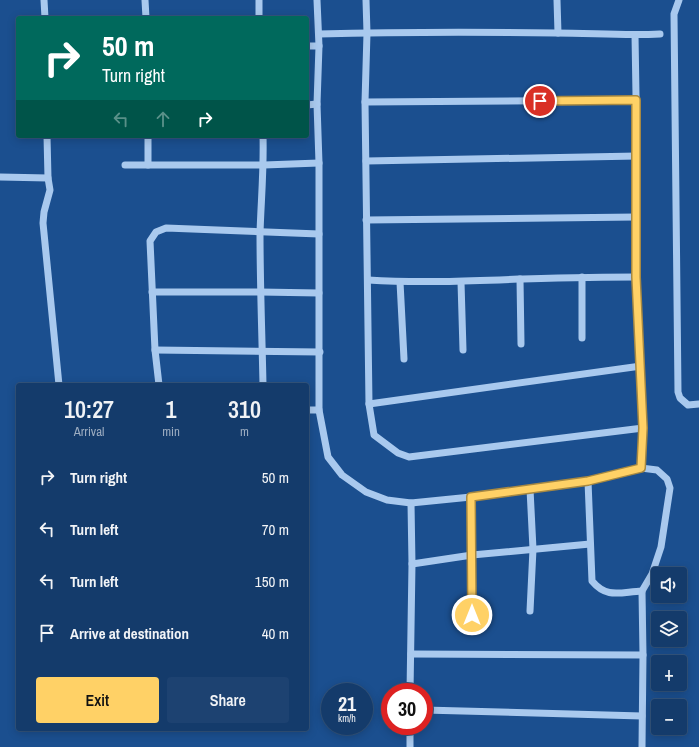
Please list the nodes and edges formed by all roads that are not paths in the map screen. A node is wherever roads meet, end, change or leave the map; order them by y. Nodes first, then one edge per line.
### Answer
1 (44, 0) edge
2 (145, 0) edge
3 (259, 0) edge
4 (317, 0) edge
5 (366, 0) edge
6 (557, 0) edge
7 (679, 0) edge
8 (45, 16) edge
9 (146, 16) edge
10 (259, 16) edge
11 (367, 33) junction
12 (558, 33) junction
13 (319, 34) junction
14 (660, 34) dead end
15 (635, 35) junction
16 (309, 46) edge
17 (319, 46) junction
18 (636, 100) junction
19 (365, 102) junction
20 (309, 104) edge
21 (317, 104) junction
22 (47, 138) edge
23 (148, 138) edge
24 (263, 138) edge
25 (637, 156) junction
26 (366, 161) junction
27 (319, 164) junction
28 (126, 165) dead end
29 (148, 165) junction
30 (264, 165) junction
31 (0, 177) edge
32 (48, 178) junction
33 (636, 217) junction
34 (366, 220) junction
35 (260, 232) junction
36 (319, 234) junction
37 (582, 277) junction
38 (636, 277) junction
39 (520, 279) junction
40 (368, 280) junction
41 (400, 282) junction
42 (461, 282) junction
43 (152, 292) junction
44 (260, 292) junction
45 (319, 293) junction
46 (582, 338) dead end
47 (521, 344) dead end
48 (155, 350) junction
49 (463, 350) dead end
50 (262, 352) junction
51 (320, 352) junction
52 (404, 359) dead end
53 (641, 366) junction
54 (59, 383) edge
55 (159, 383) edge
56 (263, 383) edge
57 (369, 404) junction
58 (699, 404) edge
59 (309, 410) edge
60 (319, 410) junction
61 (643, 428) junction
62 (641, 468) junction
63 (588, 481) junction
64 (530, 489) junction
65 (471, 497) junction
66 (411, 504) junction
67 (590, 544) junction
68 (533, 549) junction
69 (472, 555) junction
70 (412, 564) junction
71 (642, 591) junction
72 (530, 611) dead end
73 (472, 615) dead end
74 (411, 654) junction
75 (643, 656) junction
76 (410, 683) edge
77 (433, 710) edge
78 (642, 716) junction
79 (410, 735) edge
80 (410, 747) edge
81 (642, 747) edge

1 - 8 street
2 - 9 street
3 - 10 street
4 - 13 street
5 - 11 street
6 - 12 street
7 - 58 street
11 - 12 street
11 - 13 street
11 - 19 street
12 - 15 street
13 - 17 street
14 - 15 street
15 - 18 street
16 - 17 street
17 - 21 street
18 - 19 street
18 - 25 street
19 - 26 street
20 - 21 street
21 - 27 street
22 - 32 street
23 - 29 street
24 - 30 street
25 - 26 street
25 - 33 street
26 - 34 street
27 - 30 street
27 - 36 street
28 - 29 street
29 - 30 street
30 - 35 street
31 - 32 street
32 - 54 street
33 - 34 street
33 - 38 street
34 - 40 street
35 - 36 street
35 - 43 street
35 - 44 street
36 - 45 street
37 - 38 street
37 - 39 street
37 - 46 street
38 - 53 street
39 - 42 street
39 - 47 street
40 - 41 street
40 - 57 street
41 - 42 street
41 - 52 street
42 - 49 street
43 - 44 street
43 - 48 street
44 - 45 street
44 - 50 street
45 - 51 street
48 - 50 street
48 - 55 street
50 - 51 street
50 - 56 street
51 - 60 street
53 - 57 street
53 - 61 street
57 - 61 street
59 - 60 street
60 - 66 street
61 - 62 street
62 - 63 street
62 - 71 street
63 - 64 street
63 - 67 street
64 - 65 street
64 - 68 street
65 - 66 street
65 - 69 street
66 - 70 street
67 - 68 street
67 - 71 street
68 - 69 street
68 - 72 street
69 - 70 street
69 - 73 street
70 - 74 street
71 - 75 street
74 - 75 street
74 - 76 street
75 - 78 street
77 - 78 street
78 - 81 street
79 - 80 street

